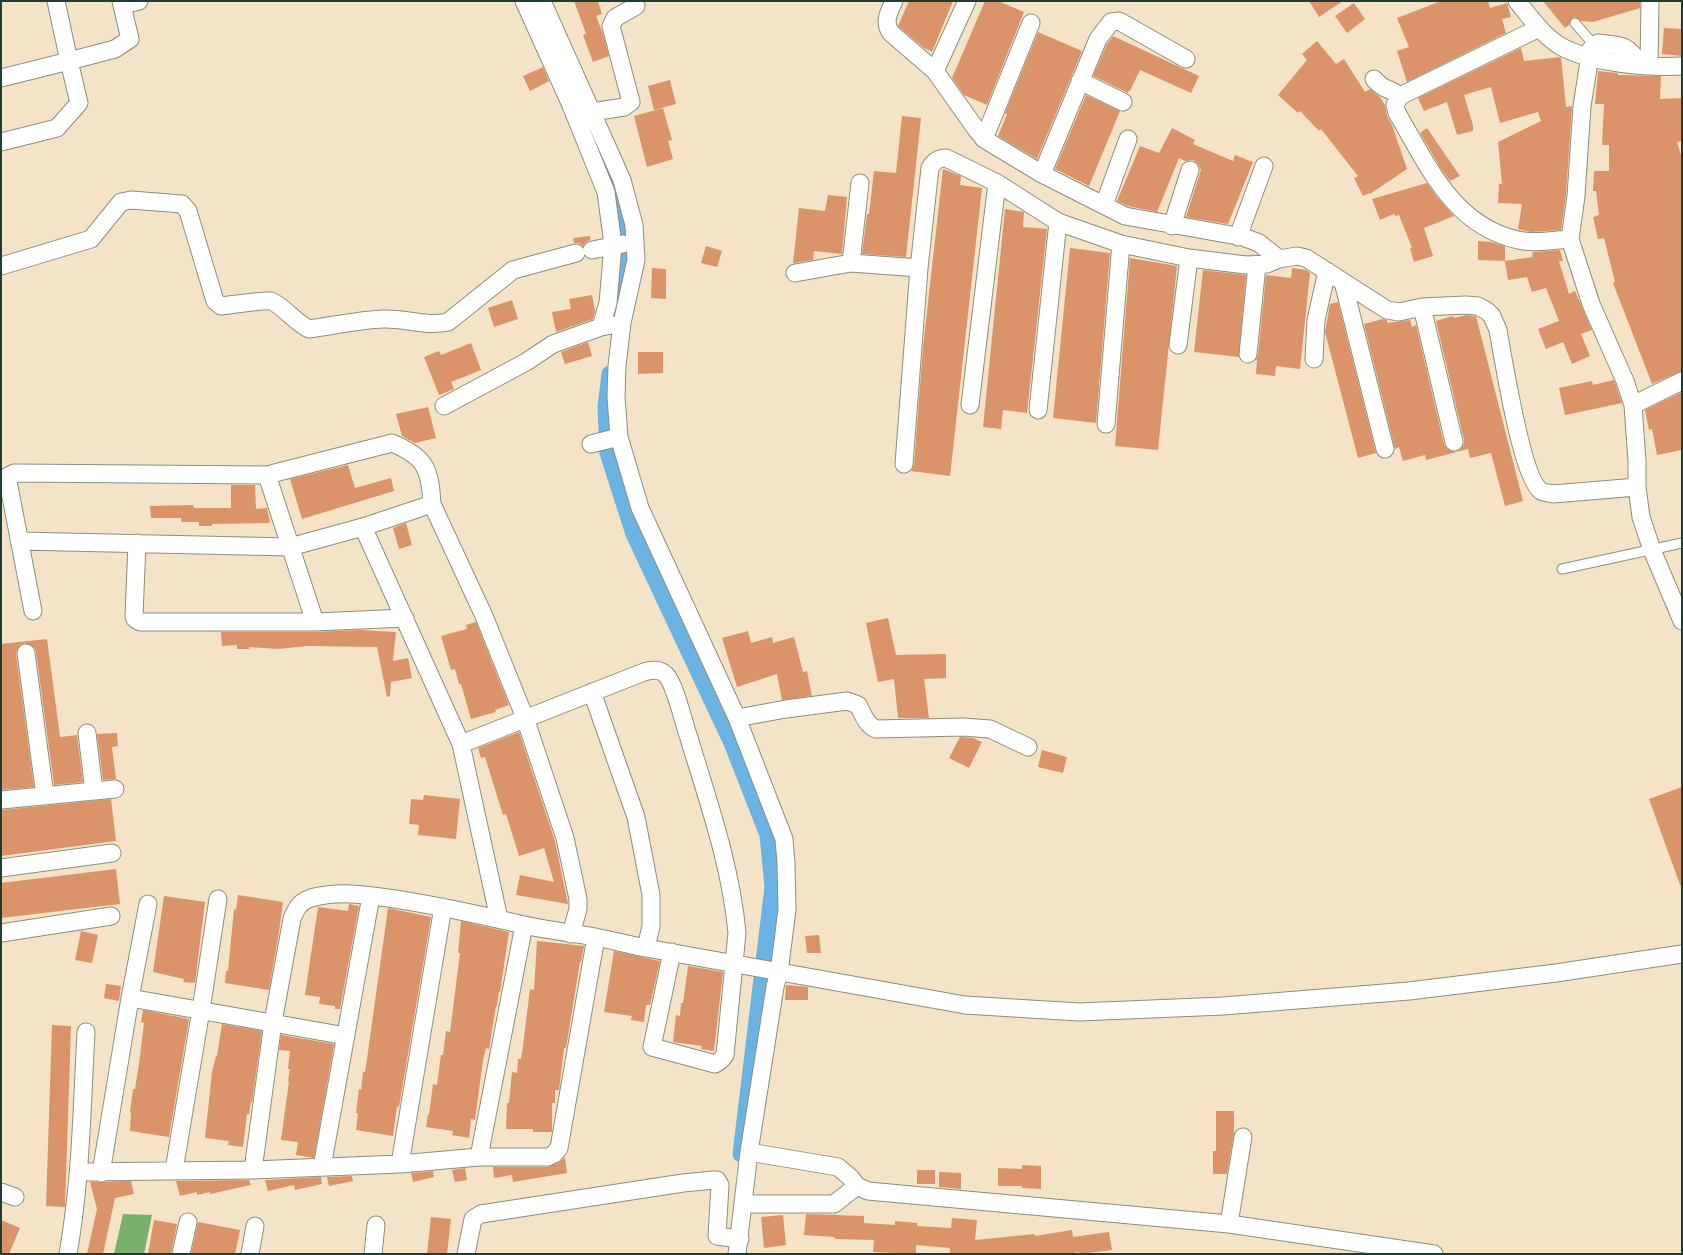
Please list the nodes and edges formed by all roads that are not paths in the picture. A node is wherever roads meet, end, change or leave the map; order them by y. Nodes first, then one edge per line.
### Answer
1 (56, 1) edge
2 (139, 1) edge
3 (524, 1) edge
4 (542, 1) edge
5 (894, 1) edge
6 (967, 1) edge
7 (1517, 1) edge
8 (1650, 1) edge
9 (122, 3) edge
10 (636, 6) dead end
11 (1031, 23) dead end
12 (1576, 23) dead end
13 (1539, 28) junction
14 (1592, 52) junction
15 (1186, 59) dead end
16 (69, 61) junction
17 (1645, 65) junction
18 (1682, 66) edge
19 (935, 71) junction
20 (1, 78) edge
21 (1374, 79) dead end
22 (1080, 81) junction
23 (1400, 96) junction
24 (1123, 102) dead end
25 (592, 112) junction
26 (984, 139) junction
27 (1128, 139) dead end
28 (1, 142) edge
29 (1264, 166) dead end
30 (1190, 170) dead end
31 (1042, 174) junction
32 (860, 183) dead end
33 (997, 183) junction
34 (1104, 205) junction
35 (1058, 222) junction
36 (1172, 226) junction
37 (1238, 237) junction
38 (1570, 239) junction
39 (624, 243) junction
40 (1121, 244) junction
41 (1189, 258) junction
42 (1280, 259) junction
43 (851, 263) junction
44 (1257, 265) junction
45 (1, 266) edge
46 (919, 268) junction
47 (1328, 271) junction
48 (795, 273) dead end
49 (1343, 282) junction
50 (1422, 307) junction
51 (612, 325) junction
52 (1178, 345) dead end
53 (1248, 354) dead end
54 (1314, 359) dead end
55 (1682, 381) edge
56 (970, 405) dead end
57 (1633, 405) junction
58 (444, 406) dead end
59 (1038, 410) dead end
60 (1106, 424) dead end
61 (1454, 442) dead end
62 (1385, 449) dead end
63 (904, 464) dead end
64 (1637, 474) junction
65 (267, 475) junction
66 (432, 504) junction
67 (363, 526) junction
68 (19, 542) junction
69 (137, 543) junction
70 (1682, 543) edge
71 (290, 547) junction
72 (1652, 550) junction
73 (1562, 569) dead end
74 (33, 611) dead end
75 (405, 618) junction
76 (1682, 621) edge
77 (315, 622) junction
78 (26, 653) dead end
79 (592, 692) junction
80 (525, 718) junction
81 (737, 718) junction
82 (87, 733) dead end
83 (461, 744) junction
84 (1028, 747) dead end
85 (115, 789) dead end
86 (94, 791) junction
87 (45, 796) junction
88 (1, 800) edge
89 (112, 853) dead end
90 (1, 868) edge
91 (371, 896) junction
92 (218, 899) dead end
93 (148, 904) dead end
94 (443, 907) junction
95 (111, 916) dead end
96 (499, 919) junction
97 (524, 925) junction
98 (1, 933) edge
99 (571, 934) junction
100 (596, 937) junction
101 (646, 948) junction
102 (672, 952) junction
103 (1682, 954) edge
104 (738, 965) junction
105 (774, 971) junction
106 (130, 998) junction
107 (201, 1010) junction
108 (273, 1022) junction
109 (86, 1032) dead end
110 (346, 1036) junction
111 (1243, 1137) dead end
112 (749, 1152) junction
113 (479, 1157) junction
114 (400, 1164) junction
115 (322, 1166) junction
116 (174, 1170) junction
117 (254, 1170) junction
118 (79, 1172) junction
119 (101, 1173) junction
120 (857, 1186) junction
121 (743, 1204) junction
122 (188, 1222) dead end
123 (1229, 1224) junction
124 (376, 1225) dead end
125 (255, 1226) dead end
126 (733, 1242) edge
127 (68, 1254) edge
128 (181, 1254) edge
129 (250, 1254) edge
130 (373, 1254) edge
131 (466, 1254) edge
132 (1434, 1254) edge

1 - 16 street
2 - 9 street
3 - 39 street
4 - 25 street
5 - 19 street
6 - 19 street
7 - 13 street
8 - 17 street
9 - 16 street
10 - 25 street
11 - 26 street
12 - 14 lane
13 - 14 street
13 - 23 street
14 - 17 street
14 - 38 street
15 - 22 street
16 - 20 street
16 - 28 street
17 - 18 street
19 - 26 street
21 - 23 street
22 - 24 street
22 - 31 street
23 - 38 street
25 - 39 street
26 - 31 street
27 - 34 street
29 - 37 street
30 - 36 street
31 - 34 street
32 - 43 street
33 - 35 street
33 - 46 street
33 - 56 street
34 - 36 street
35 - 40 street
35 - 59 street
36 - 37 street
37 - 42 street
38 - 57 street
39 - 45 street
39 - 51 street
39 - 51 street
40 - 41 street
40 - 60 street
41 - 44 street
41 - 52 street
42 - 44 street
42 - 47 street
43 - 46 street
43 - 48 street
44 - 53 street
46 - 63 street
47 - 49 street
47 - 54 street
49 - 50 street
49 - 62 street
50 - 61 street
50 - 64 street
51 - 58 street
51 - 81 street
55 - 57 street
57 - 64 street
64 - 72 street
65 - 66 street
65 - 68 street
65 - 71 street
66 - 67 street
66 - 80 street
67 - 71 street
67 - 75 street
68 - 69 street
68 - 74 street
69 - 71 street
69 - 77 street
70 - 72 lane
71 - 77 street
72 - 73 lane
72 - 76 street
75 - 77 street
75 - 83 street
78 - 87 street
79 - 80 street
79 - 101 street
79 - 104 street
80 - 83 street
80 - 99 street
81 - 84 street
81 - 105 street
82 - 86 street
83 - 96 street
85 - 86 street
86 - 87 street
87 - 88 street
89 - 90 street
91 - 94 street
91 - 108 street
91 - 110 street
92 - 107 street
93 - 106 street
94 - 96 street
94 - 114 street
95 - 98 street
96 - 97 street
97 - 99 street
97 - 113 street
99 - 100 street
100 - 101 street
100 - 113 street
101 - 102 street
102 - 104 street
102 - 104 street
103 - 105 street
104 - 105 street
105 - 112 street
106 - 107 street
106 - 119 street
107 - 108 street
107 - 116 street
108 - 110 street
108 - 117 street
109 - 118 street
110 - 115 street
111 - 123 street
112 - 120 street
112 - 121 street
113 - 114 street
114 - 115 street
115 - 117 street
116 - 117 street
116 - 119 street
118 - 119 street
118 - 127 street
120 - 121 street
120 - 123 street
121 - 126 street
122 - 128 street
123 - 132 street
124 - 130 street
125 - 129 street
126 - 131 street

